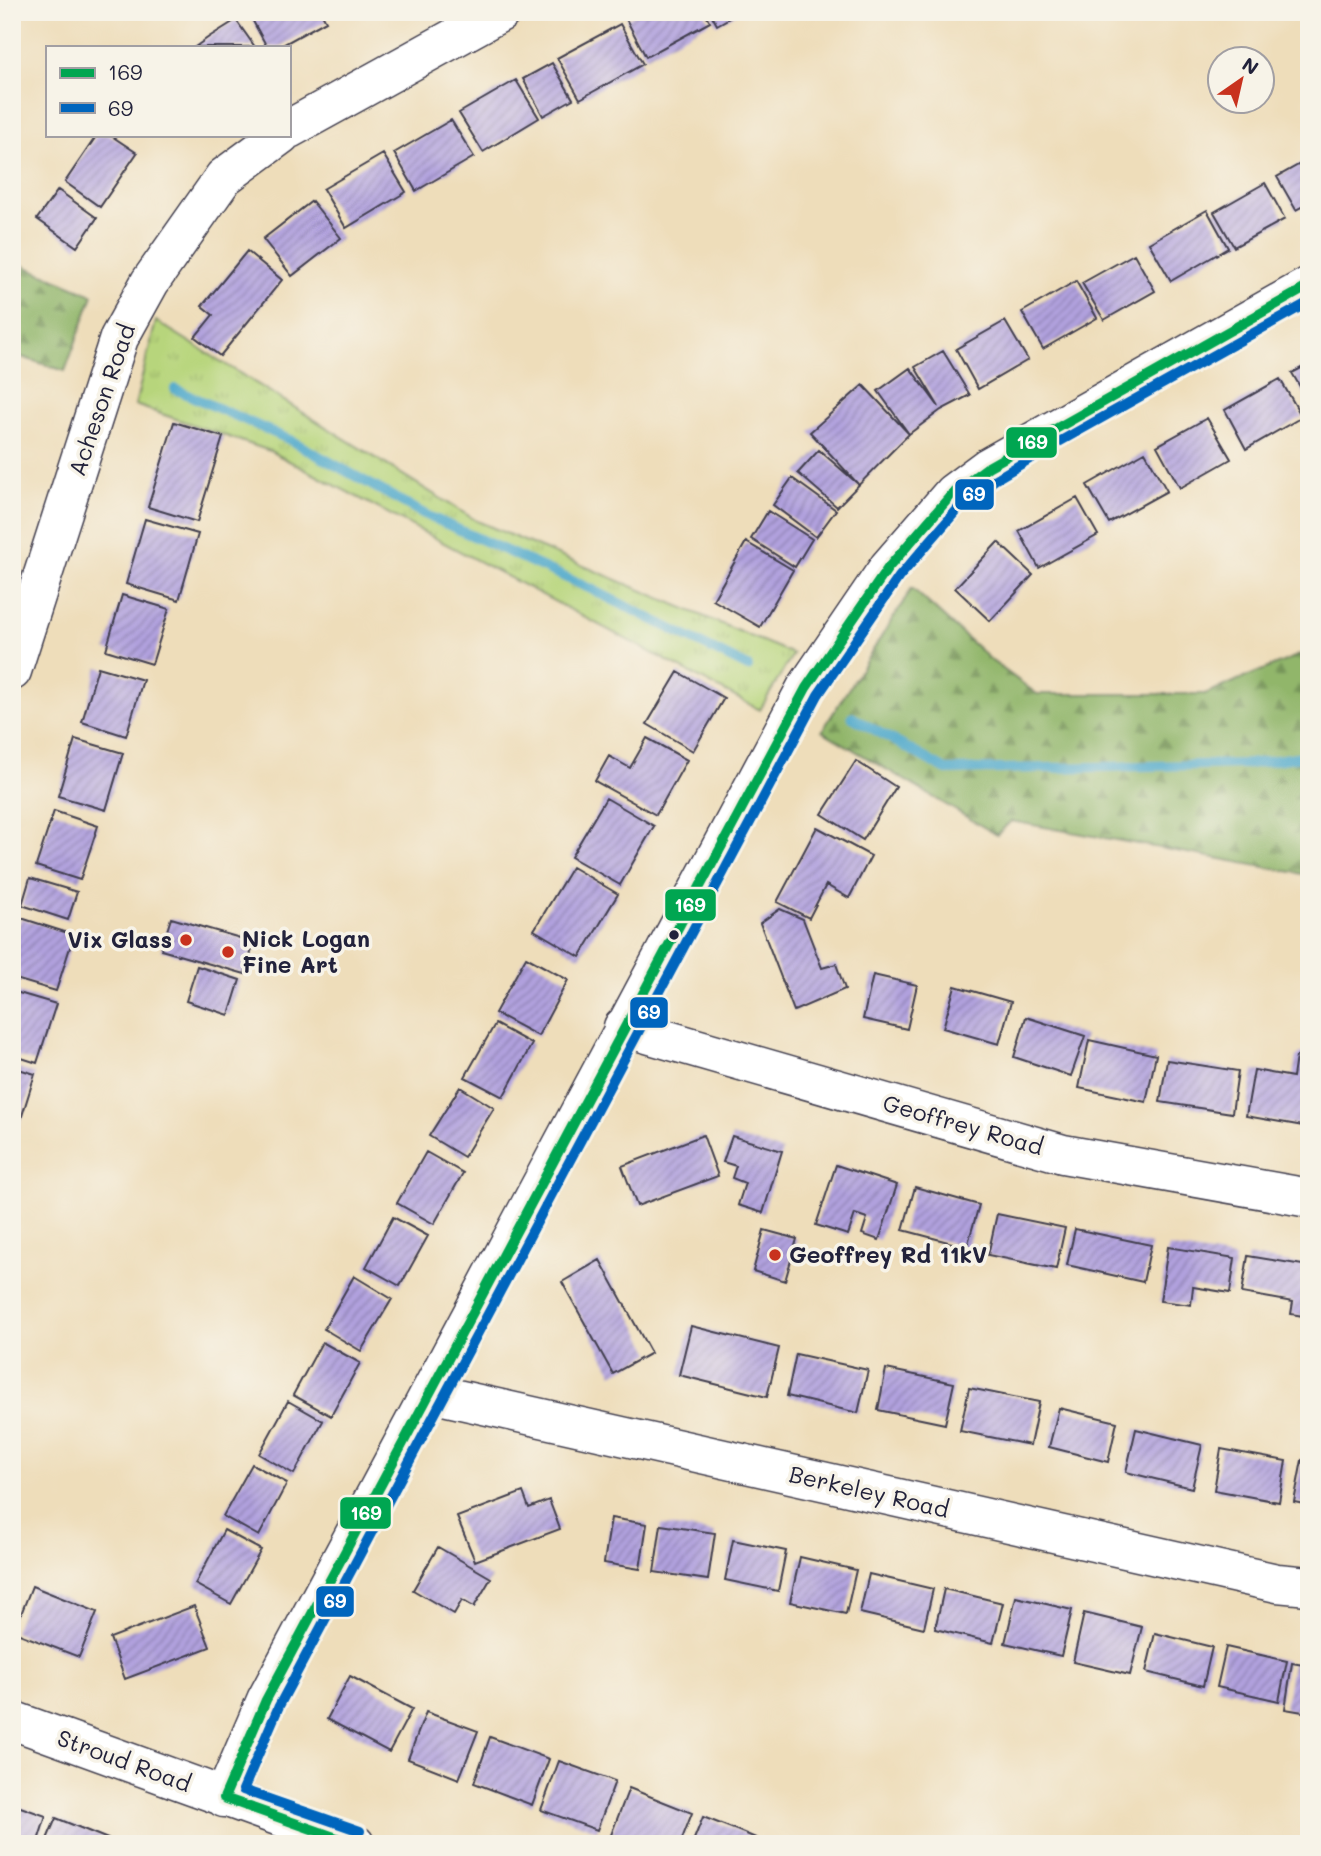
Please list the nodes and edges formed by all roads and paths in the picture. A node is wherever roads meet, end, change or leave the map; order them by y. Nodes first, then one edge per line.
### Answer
1 (501, 12) edge
2 (290, 128) edge
3 (280, 136) edge
4 (1309, 286) edge
5 (12, 671) edge
6 (623, 1027) junction
7 (1309, 1198) edge
8 (430, 1393) junction
9 (1309, 1586) edge
10 (12, 1720) edge
11 (224, 1798) junction
12 (355, 1844) edge

1 - 2 street
3 - 5 street, Acheson Road
4 - 6 street
6 - 7 street, Geoffrey Road
6 - 8 street
8 - 9 street, Berkeley Road
8 - 11 street
10 - 11 street, Stroud Road
11 - 12 street, Stroud Road

